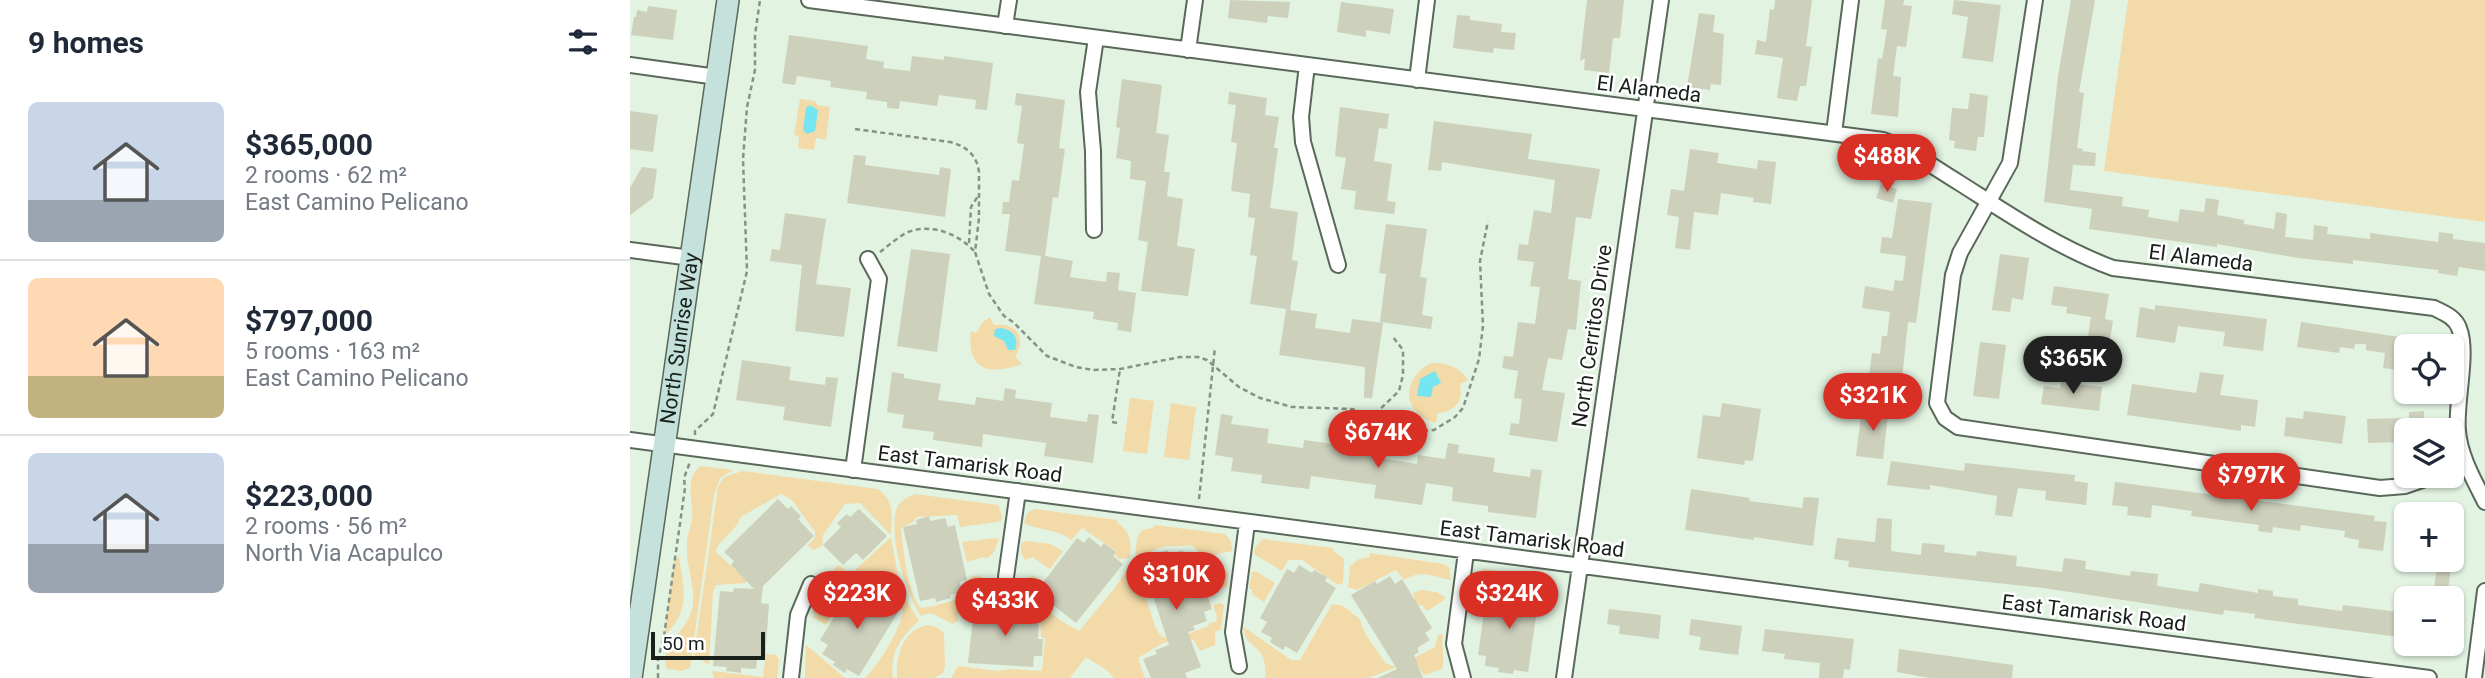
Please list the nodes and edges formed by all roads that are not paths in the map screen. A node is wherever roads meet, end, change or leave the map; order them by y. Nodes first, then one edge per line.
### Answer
1 (728, 0) edge
2 (809, 0) edge
3 (1009, 0) edge
4 (1195, 0) edge
5 (1427, 0) edge
6 (1661, 0) edge
7 (1851, 0) edge
8 (2035, 0) edge
9 (1005, 26) junction
10 (1096, 38) junction
11 (1188, 50) junction
12 (630, 65) edge
13 (1307, 65) junction
14 (717, 77) junction
15 (1417, 80) junction
16 (1646, 110) junction
17 (1834, 133) junction
18 (1990, 202) junction
19 (1094, 230) dead end
20 (630, 250) edge
21 (691, 258) junction
22 (868, 260) road end
23 (1338, 265) dead end
24 (630, 440) edge
25 (664, 445) junction
26 (2467, 464) junction
27 (2464, 465) edge
28 (853, 470) junction
29 (2394, 487) edge
30 (1018, 491) junction
31 (2485, 502) edge
32 (1247, 523) junction
33 (1466, 552) junction
34 (1580, 567) junction
35 (1006, 577) dead end
36 (811, 584) dead end
37 (2485, 591) edge
38 (1239, 666) dead end
39 (2412, 677) edge
40 (631, 678) edge
41 (791, 678) edge
42 (1463, 678) edge
43 (1564, 678) edge
44 (2428, 678) edge
45 (2474, 678) edge

1 - 14 main road, North Sunrise Way
2 - 9 street, El Alameda
3 - 9 street
4 - 11 street
5 - 15 street
6 - 16 street, North Cerritos Drive
7 - 17 street
8 - 18 street
9 - 10 street, El Alameda
10 - 11 street, El Alameda
10 - 19 street
11 - 13 street, El Alameda
12 - 14 street
13 - 15 street, El Alameda
13 - 23 street
14 - 21 main road, North Sunrise Way
15 - 16 street, El Alameda
16 - 17 street, El Alameda
16 - 34 street, North Cerritos Drive
17 - 18 street, El Alameda
18 - 26 street, El Alameda
18 - 29 street
20 - 21 street
21 - 25 main road, North Sunrise Way
22 - 28 street
24 - 25 street, East Tamarisk Road
25 - 28 street, East Tamarisk Road
25 - 40 main road, North Sunrise Way
26 - 27 street
26 - 31 street
28 - 30 street, East Tamarisk Road
30 - 32 street, East Tamarisk Road
30 - 35 street
32 - 33 street, East Tamarisk Road
32 - 38 street
33 - 34 street, East Tamarisk Road
33 - 42 street
34 - 39 street, East Tamarisk Road
34 - 43 street, North Cerritos Drive
36 - 41 street
37 - 45 street
39 - 44 street, East Tamarisk Road

